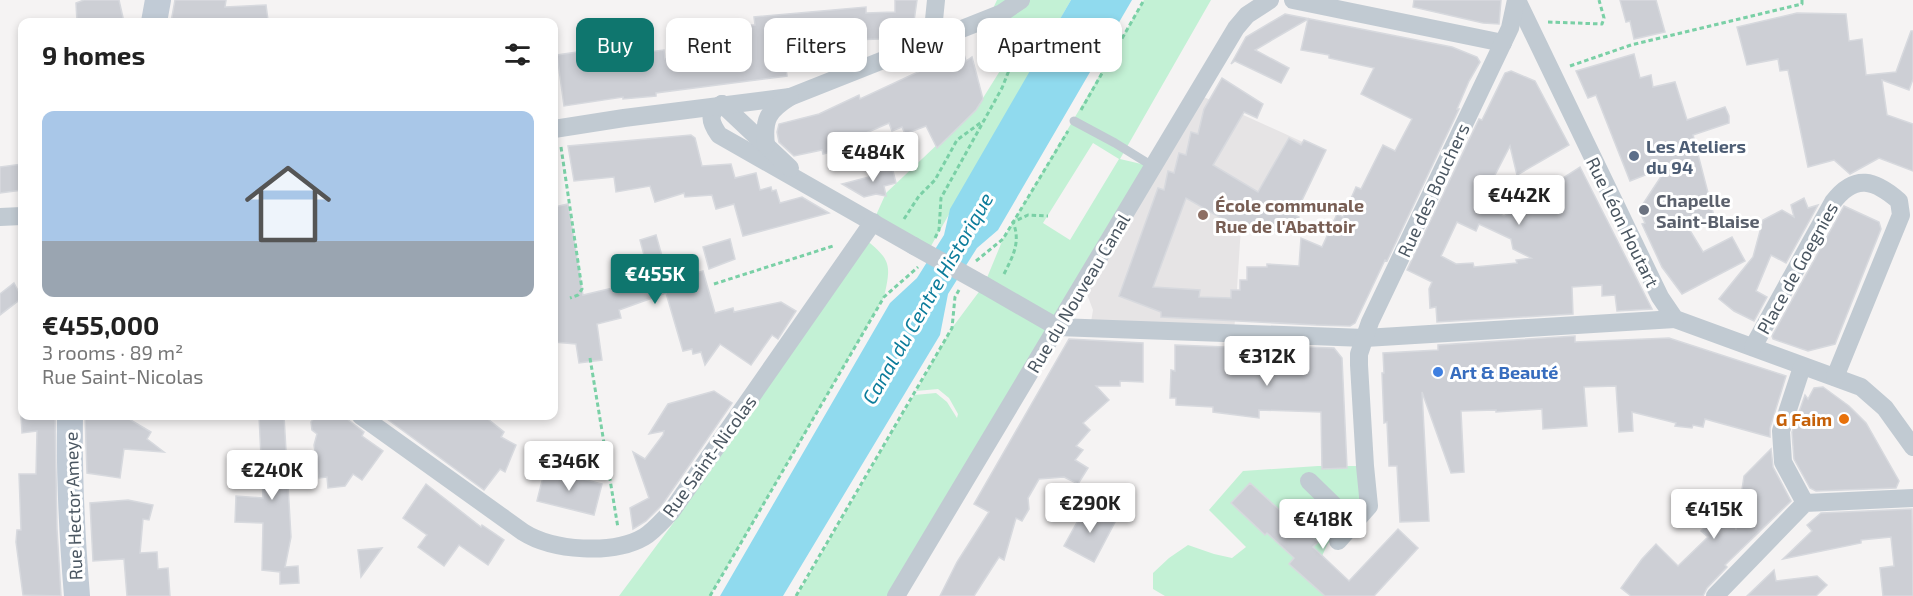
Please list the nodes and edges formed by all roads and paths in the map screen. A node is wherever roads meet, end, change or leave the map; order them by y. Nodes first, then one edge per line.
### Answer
1 (158, 0) edge
2 (936, 0) edge
3 (1144, 0) edge
4 (1270, 0) edge
5 (1293, 0) edge
6 (1516, 0) edge
7 (1599, 0) edge
8 (1802, 2) edge
9 (1017, 4) edge
10 (155, 18) edge
11 (934, 18) edge
12 (965, 26) edge
13 (1528, 26) junction
14 (1503, 44) junction
15 (879, 61) edge
16 (1550, 73) junction
17 (790, 97) junction
18 (722, 104) junction
19 (663, 113) junction
20 (984, 120) junction
21 (1074, 121) junction
22 (558, 129) edge
23 (719, 135) junction
24 (558, 141) edge
25 (766, 145) junction
26 (1154, 167) junction
27 (804, 182) junction
28 (855, 212) junction
29 (18, 216) edge
30 (1048, 216) dead end
31 (0, 217) edge
32 (873, 222) junction
33 (1013, 222) junction
34 (895, 234) junction
35 (934, 240) dead end
36 (918, 253) junction
37 (973, 268) dead end
38 (714, 284) dead end
39 (961, 287) dead end
40 (991, 289) junction
41 (570, 298) dead end
42 (1675, 319) junction
43 (1058, 327) junction
44 (1365, 338) junction
45 (1753, 347) junction
46 (590, 358) dead end
47 (1802, 366) junction
48 (1835, 376) junction
49 (70, 420) edge
50 (367, 420) edge
51 (1913, 447) edge
52 (1309, 481) dead end
53 (1913, 498) edge
54 (1805, 503) junction
55 (1353, 524) junction
56 (1338, 541) dead end
57 (621, 544) junction
58 (77, 596) edge
59 (710, 596) edge
60 (796, 596) edge
61 (896, 596) edge
62 (1714, 596) edge

1 - 10 street
2 - 11 street
3 - 21 path
4 - 26 street, Rue du Nouveau Canal
5 - 14 street
6 - 13 street, Rue Léon Houtart
6 - 14 street, Rue Léon Houtart
7 - 13 path
8 - 16 path
9 - 12 street
9 - 20 path
13 - 16 street, Rue Léon Houtart
14 - 44 street, Rue des Bouchers
15 - 17 street
16 - 42 street, Rue Léon Houtart
17 - 18 street
17 - 25 street
18 - 19 street
18 - 23 street
18 - 25 street
19 - 22 street
19 - 23 street
20 - 34 path
20 - 35 path
21 - 26 lane
21 - 33 path
23 - 27 street
24 - 41 path
25 - 27 street
26 - 43 street, Rue du Nouveau Canal
27 - 28 street
28 - 32 street
28 - 38 path
29 - 31 street
30 - 33 path
32 - 34 street
32 - 57 street, Rue Saint-Nicolas
33 - 37 path
33 - 40 path
34 - 36 street
36 - 40 street, bridge
36 - 59 path
39 - 60 path
40 - 43 street
42 - 44 street
42 - 45 street
43 - 44 street
43 - 61 street, Rue du Nouveau Canal
44 - 55 street, Rue des Bouchers
45 - 47 street
45 - 48 street, Place de Goegnies
46 - 57 path
47 - 48 street
47 - 54 street
48 - 51 street
49 - 58 street, Rue Hector Ameye
50 - 57 street, Rue Saint-Nicolas
52 - 55 street
53 - 54 street
54 - 62 street
55 - 56 street, Rue des Bouchers

